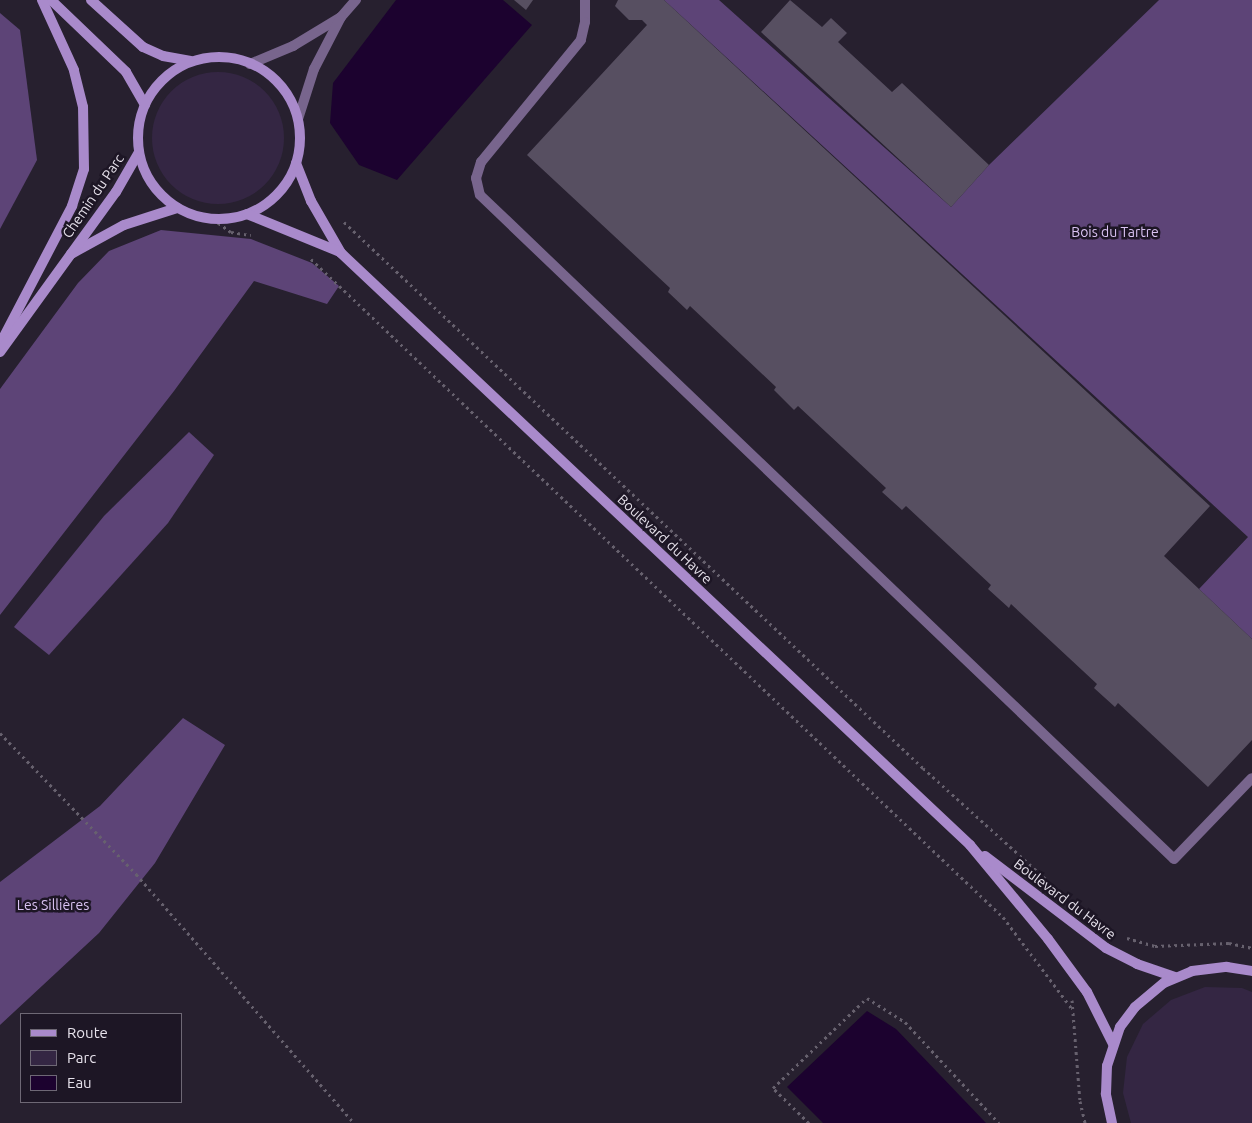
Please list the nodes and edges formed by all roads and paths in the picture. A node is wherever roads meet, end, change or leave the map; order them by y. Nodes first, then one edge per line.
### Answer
1 (42, 0) edge
2 (51, 0) edge
3 (91, 0) edge
4 (356, 0) edge
5 (585, 0) edge
6 (341, 17) junction
7 (194, 61) junction
8 (250, 64) junction
9 (145, 105) junction
10 (298, 119) junction
11 (139, 152) junction
12 (296, 163) junction
13 (177, 208) junction
14 (338, 213) dead end
15 (247, 214) junction
16 (213, 219) junction
17 (257, 236) dead end
18 (341, 252) junction
19 (304, 253) dead end
20 (68, 256) junction
21 (0, 344) edge
22 (0, 352) edge
23 (0, 733) edge
24 (1252, 778) edge
25 (970, 845) junction
26 (1053, 886) dead end
27 (1126, 938) dead end
28 (1252, 948) edge
29 (1252, 971) edge
30 (1175, 977) junction
31 (1113, 1044) junction
32 (354, 1123) edge
33 (809, 1123) edge
34 (999, 1123) edge
35 (1086, 1123) edge
36 (1112, 1123) edge

1 - 21 main road
2 - 9 main road
3 - 7 main road, Boulevard du Havre
4 - 6 street
5 - 24 street
6 - 8 street
6 - 10 street
7 - 8 main road, Boulevard du Havre
7 - 9 main road, Boulevard du Havre
8 - 10 main road, Boulevard du Havre
9 - 11 main road, Boulevard du Havre
10 - 12 main road, Boulevard du Havre
11 - 13 main road, Boulevard du Havre
11 - 20 main road, Chemin du Parc
12 - 15 main road, Boulevard du Havre
12 - 18 main road, Boulevard du Havre
13 - 16 main road, Boulevard du Havre
13 - 20 main road, Chemin du Parc
14 - 26 path
15 - 16 main road, Boulevard du Havre
15 - 18 main road, Boulevard du Havre
16 - 17 path
18 - 25 main road, Boulevard du Havre
19 - 35 path
20 - 22 main road, Chemin du Parc
23 - 32 path
25 - 30 main road, Boulevard du Havre
25 - 31 main road, Boulevard du Havre
27 - 28 path
29 - 30 main road
30 - 31 main road
31 - 36 main road
33 - 34 path

